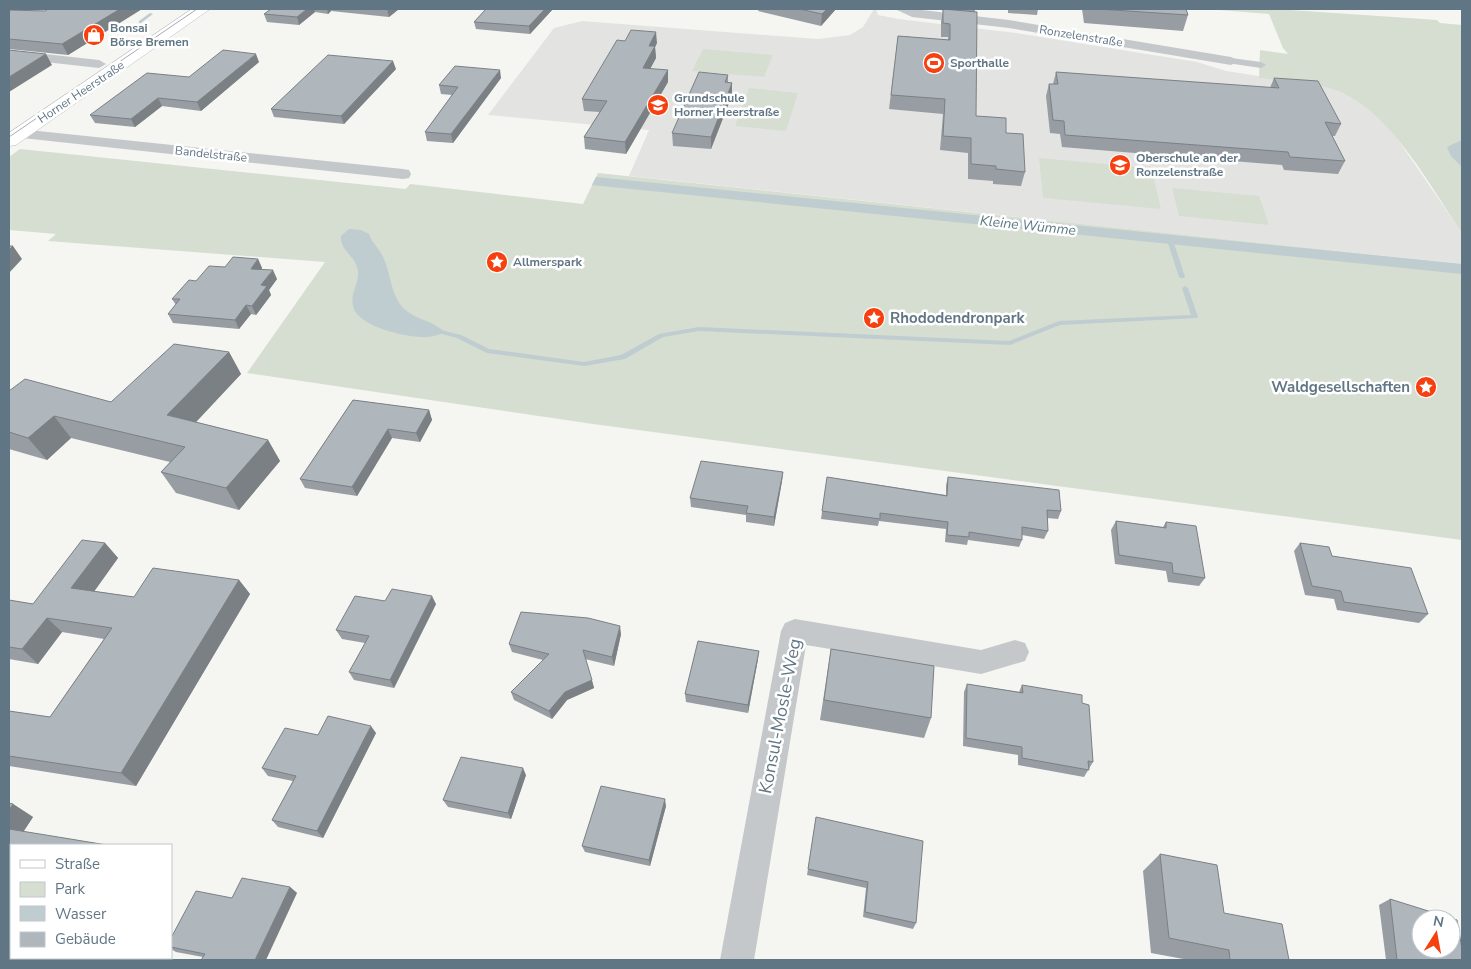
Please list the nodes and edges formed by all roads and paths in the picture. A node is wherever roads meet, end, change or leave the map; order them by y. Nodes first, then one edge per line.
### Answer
1 (181, 9) edge
2 (202, 9) edge
3 (902, 9) edge
4 (9, 54) edge
5 (1231, 61) joint
6 (98, 64) junction
7 (1261, 65) dead end
8 (12, 133) edge
9 (403, 174) dead end
10 (1015, 652) dead end
11 (737, 960) edge

1 - 6 main road, Horner Heerstraße
2 - 8 main road, Horner Heerstraße
3 - 5 street, Ronzelenstraße
4 - 6 street
5 - 7 street, Ronzelenstraße
6 - 8 main road, Horner Heerstraße
8 - 9 street, Bandelstraße
10 - 11 street, Konsul-Mosle-Weg

